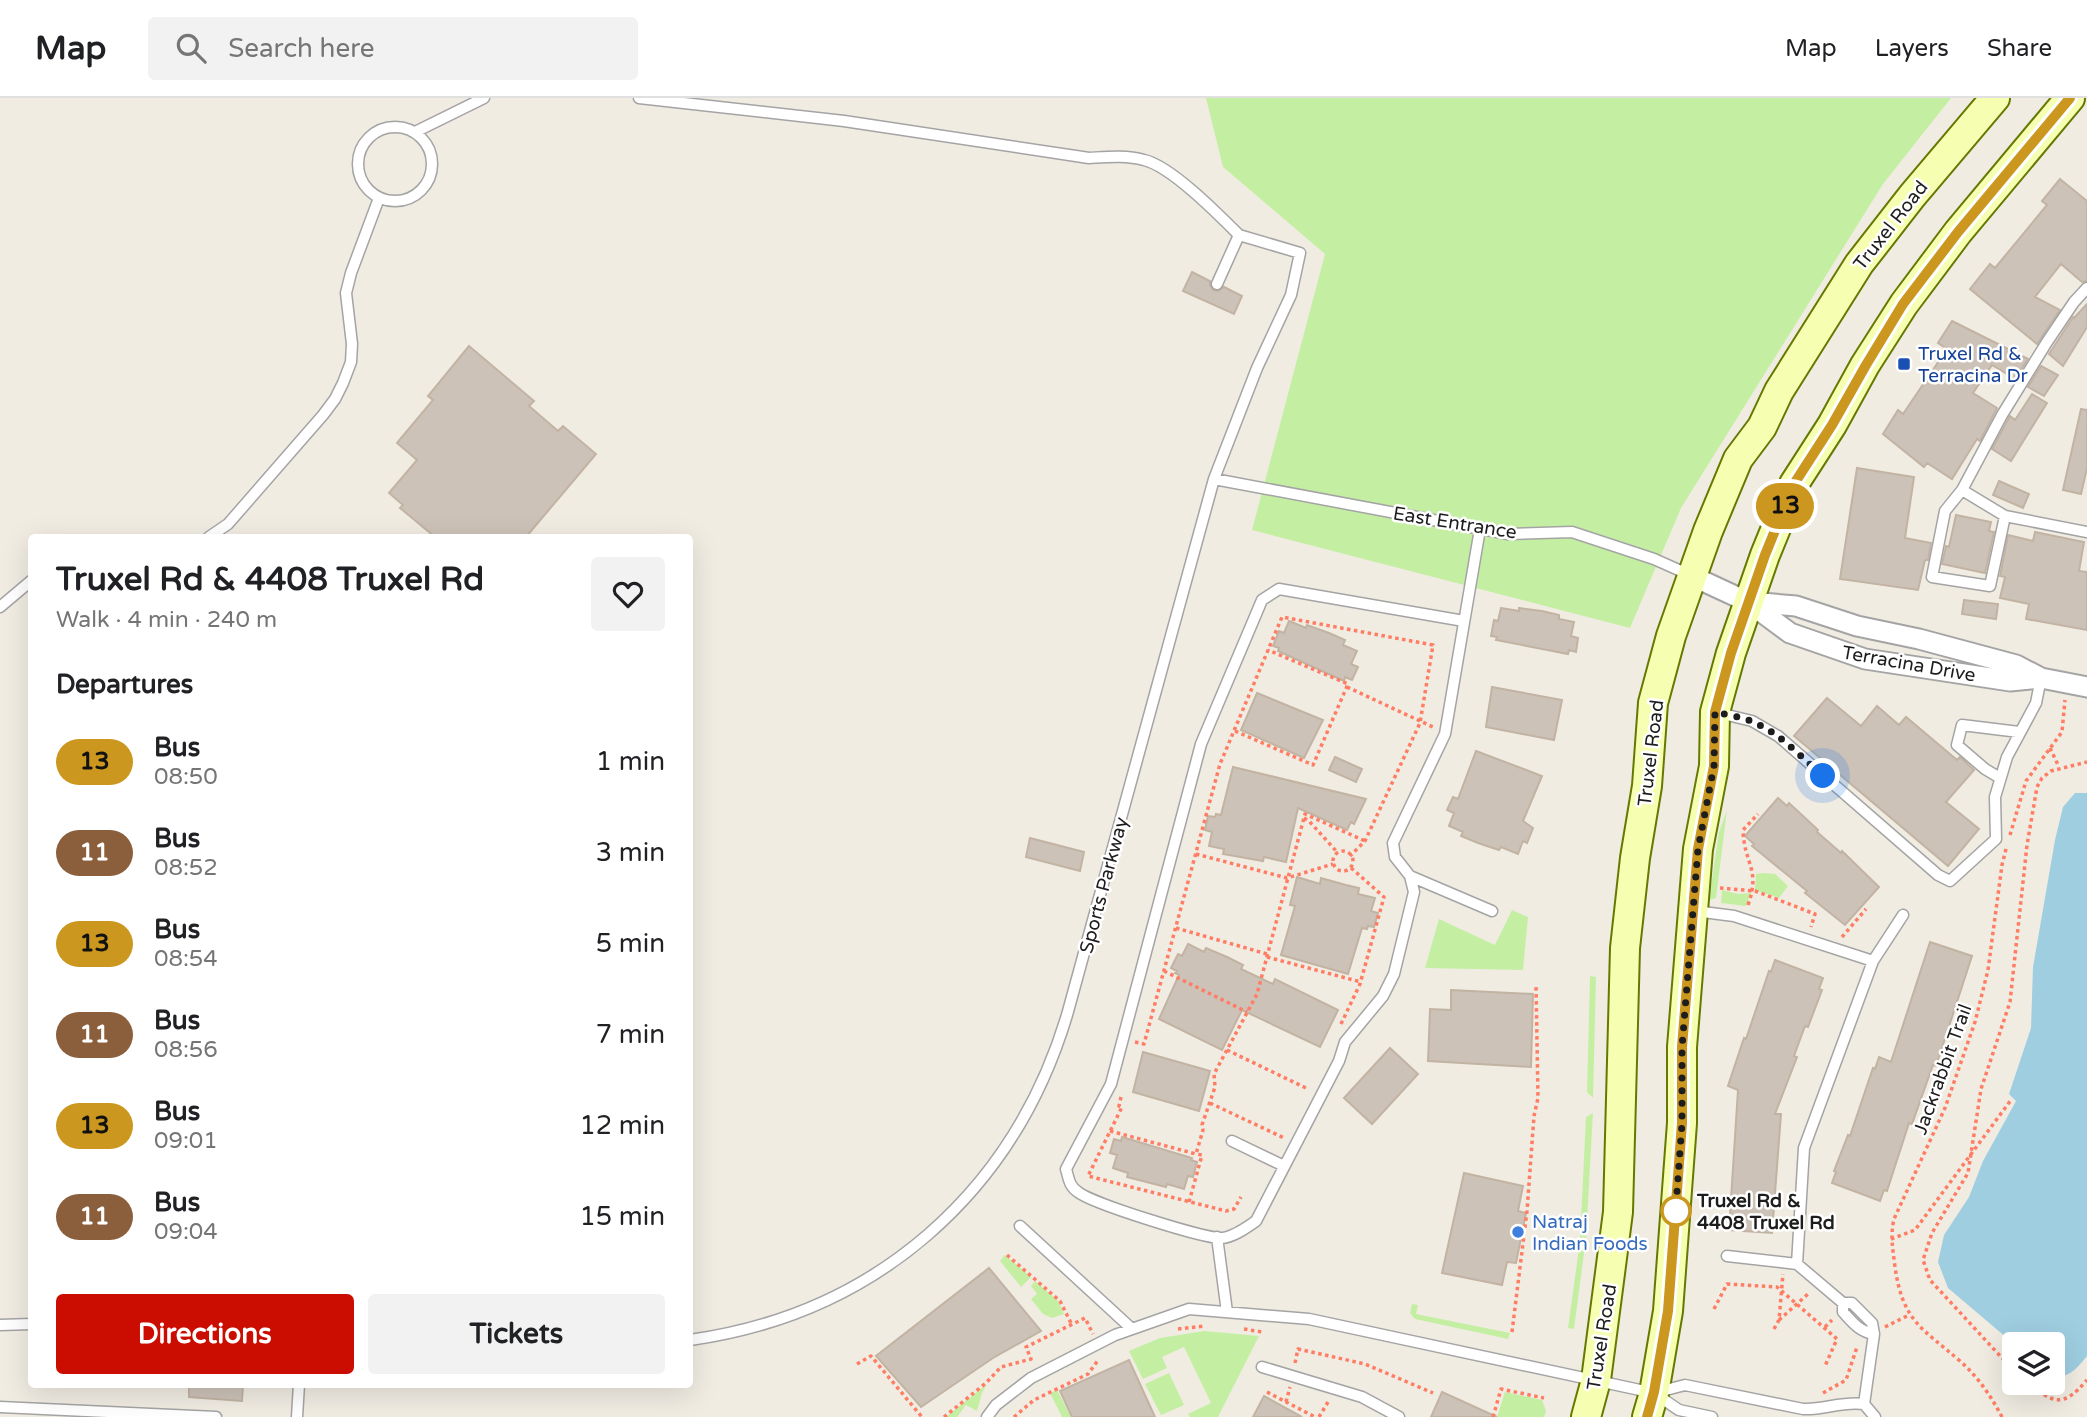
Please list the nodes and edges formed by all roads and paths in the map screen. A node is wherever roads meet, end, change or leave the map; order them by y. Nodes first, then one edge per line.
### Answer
1 (484, 98) edge
2 (639, 98) edge
3 (1995, 98) edge
4 (2070, 98) edge
5 (415, 132) junction
6 (379, 198) junction
7 (1239, 235) junction
8 (1216, 284) dead end
9 (2087, 288) edge
10 (1213, 480) junction
11 (1962, 490) junction
12 (2005, 516) junction
13 (2087, 520) edge
14 (1480, 529) junction
15 (2086, 531) edge
16 (213, 534) edge
17 (1692, 576) junction
18 (28, 583) edge
19 (1748, 602) junction
20 (0, 607) edge
21 (1464, 621) junction
22 (1268, 650) junction
23 (2041, 678) junction
24 (1347, 687) junction
25 (2087, 687) edge
26 (2065, 700) dead end
27 (1715, 712) junction
28 (1420, 722) junction
29 (1433, 727) dead end
30 (1234, 731) junction
31 (2020, 732) junction
32 (2050, 748) junction
33 (2087, 762) edge
34 (2059, 767) junction
35 (2000, 779) junction
36 (1758, 814) dead end
37 (1304, 818) junction
38 (1365, 841) junction
39 (1338, 853) junction
40 (1196, 854) junction
41 (1350, 856) junction
42 (1333, 864) junction
43 (1350, 867) junction
44 (1410, 876) junction
45 (1287, 878) junction
46 (1720, 888) dead end
47 (1753, 891) junction
48 (1748, 905) dead end
49 (1866, 909) dead end
50 (1694, 910) junction
51 (1492, 911) dead end
52 (1903, 915) dead end
53 (1176, 928) junction
54 (1815, 930) dead end
55 (1847, 942) dead end
56 (1267, 955) junction
57 (1873, 961) junction
58 (1164, 971) junction
59 (1361, 982) junction
60 (1536, 986) dead end
61 (1248, 1012) junction
62 (1337, 1032) dead end
63 (1135, 1042) dead end
64 (1227, 1050) junction
65 (1308, 1089) dead end
66 (1122, 1093) dead end
67 (2011, 1100) dead end
68 (1210, 1103) junction
69 (1290, 1126) dead end
70 (1111, 1131) junction
71 (1232, 1141) dead end
72 (1196, 1154) junction
73 (1971, 1154) junction
74 (1284, 1166) junction
75 (1241, 1197) dead end
76 (1189, 1202) junction
77 (1020, 1226) dead end
78 (1217, 1237) junction
79 (1891, 1239) junction
80 (1007, 1255) dead end
81 (1727, 1256) dead end
82 (1797, 1264) junction
83 (1783, 1272) dead end
84 (1782, 1290) junction
85 (1808, 1294) dead end
86 (1799, 1305) junction
87 (1714, 1309) dead end
88 (1227, 1312) junction
89 (1910, 1315) junction
90 (1779, 1320) junction
91 (28, 1324) edge
92 (0, 1325) edge
93 (1072, 1325) junction
94 (1889, 1325) dead end
95 (1214, 1326) dead end
96 (1840, 1326) dead end
97 (1235, 1327) dead end
98 (1825, 1327) junction
99 (1132, 1329) junction
100 (1175, 1329) dead end
101 (1774, 1329) dead end
102 (1262, 1332) dead end
103 (1512, 1332) dead end
104 (693, 1339) edge
105 (1857, 1340) dead end
106 (1098, 1343) junction
107 (2002, 1358) edge
108 (857, 1364) dead end
109 (1825, 1366) dead end
110 (1262, 1367) dead end
111 (1292, 1376) junction
112 (1596, 1380) junction
113 (2087, 1380) edge
114 (299, 1388) edge
115 (1267, 1392) dead end
116 (1433, 1393) dead end
117 (2044, 1395) edge
118 (1816, 1397) dead end
119 (1544, 1398) dead end
120 (1286, 1402) junction
121 (1328, 1402) dead end
122 (1864, 1404) junction
123 (1651, 1405) edge
124 (0, 1407) edge
125 (25, 1412) edge
126 (1816, 1413) edge
127 (216, 1417) edge
128 (298, 1417) edge
129 (922, 1417) edge
130 (944, 1417) edge
131 (987, 1417) edge
132 (1014, 1417) edge
133 (1317, 1417) edge
134 (1399, 1417) edge
135 (1493, 1417) edge
136 (1586, 1417) edge
137 (1712, 1417) edge
138 (1875, 1417) edge
139 (2002, 1417) edge

1 - 5 lane
2 - 7 lane
3 - 17 main road, Truxel Road
4 - 19 main road
5 - 6 lane
5 - 6 lane
6 - 16 lane
7 - 8 lane
7 - 10 lane, Sports Parkway
9 - 11 lane
10 - 14 lane, East Entrance
10 - 104 lane, Sports Parkway
11 - 12 lane
11 - 12 lane
12 - 15 lane
13 - 15 lane
14 - 17 lane, East Entrance
14 - 21 lane
17 - 19 street, Terracina Drive
17 - 112 main road, Truxel Road
18 - 20 lane
19 - 23 street, Terracina Drive
19 - 23 street, Terracina Drive
19 - 27 main road
21 - 44 lane
21 - 78 lane
22 - 24 path
22 - 28 path
22 - 30 path
23 - 25 street, Terracina Drive
23 - 31 lane
24 - 28 path
24 - 30 path
26 - 32 path, Jackrabbit Trail
27 - 35 lane
27 - 50 main road
28 - 29 path
28 - 38 path
30 - 40 path
31 - 35 lane
31 - 35 lane
32 - 34 path
32 - 79 path, Jackrabbit Trail
33 - 34 path
34 - 73 path
36 - 47 path
37 - 38 path
37 - 39 path
37 - 45 path
38 - 41 path
39 - 41 path
39 - 42 path
40 - 45 path
40 - 53 path
41 - 43 path
42 - 43 path
42 - 45 path
43 - 59 path
44 - 51 lane
44 - 74 lane
45 - 56 path
46 - 47 path
47 - 48 path
47 - 54 path
49 - 55 path
50 - 57 lane
50 - 123 main road
52 - 57 lane
53 - 56 path
53 - 58 path
56 - 59 path
56 - 61 path
57 - 82 lane
58 - 61 path
58 - 63 path
59 - 62 path
60 - 103 path
61 - 64 path
64 - 65 path
64 - 68 path
66 - 70 path
67 - 73 path
68 - 69 path
68 - 72 path
70 - 72 path
70 - 76 path
71 - 74 lane
72 - 76 path
73 - 79 path
73 - 107 path
74 - 78 lane
75 - 76 path
77 - 99 lane
78 - 88 lane
79 - 89 path, Jackrabbit Trail
80 - 93 path
81 - 82 lane
82 - 122 lane
83 - 84 path
84 - 86 path
84 - 87 path
84 - 90 path
85 - 86 path
86 - 90 path
86 - 98 path
88 - 99 lane
88 - 112 lane
89 - 94 path
89 - 139 path, Jackrabbit Trail
90 - 101 path
91 - 92 lane
93 - 106 path
93 - 130 path
95 - 100 path
96 - 98 path
97 - 102 path
98 - 109 path
99 - 106 lane
105 - 118 path
106 - 131 lane
106 - 132 path
108 - 129 path
110 - 111 lane
111 - 116 path
111 - 120 path
111 - 134 lane
112 - 123 lane
112 - 136 main road, Truxel Road
113 - 117 path
114 - 128 lane
115 - 120 path
119 - 135 path
120 - 133 path
121 - 133 path
122 - 126 lane
122 - 138 lane
123 - 126 lane
123 - 137 lane
124 - 125 lane
125 - 127 lane

